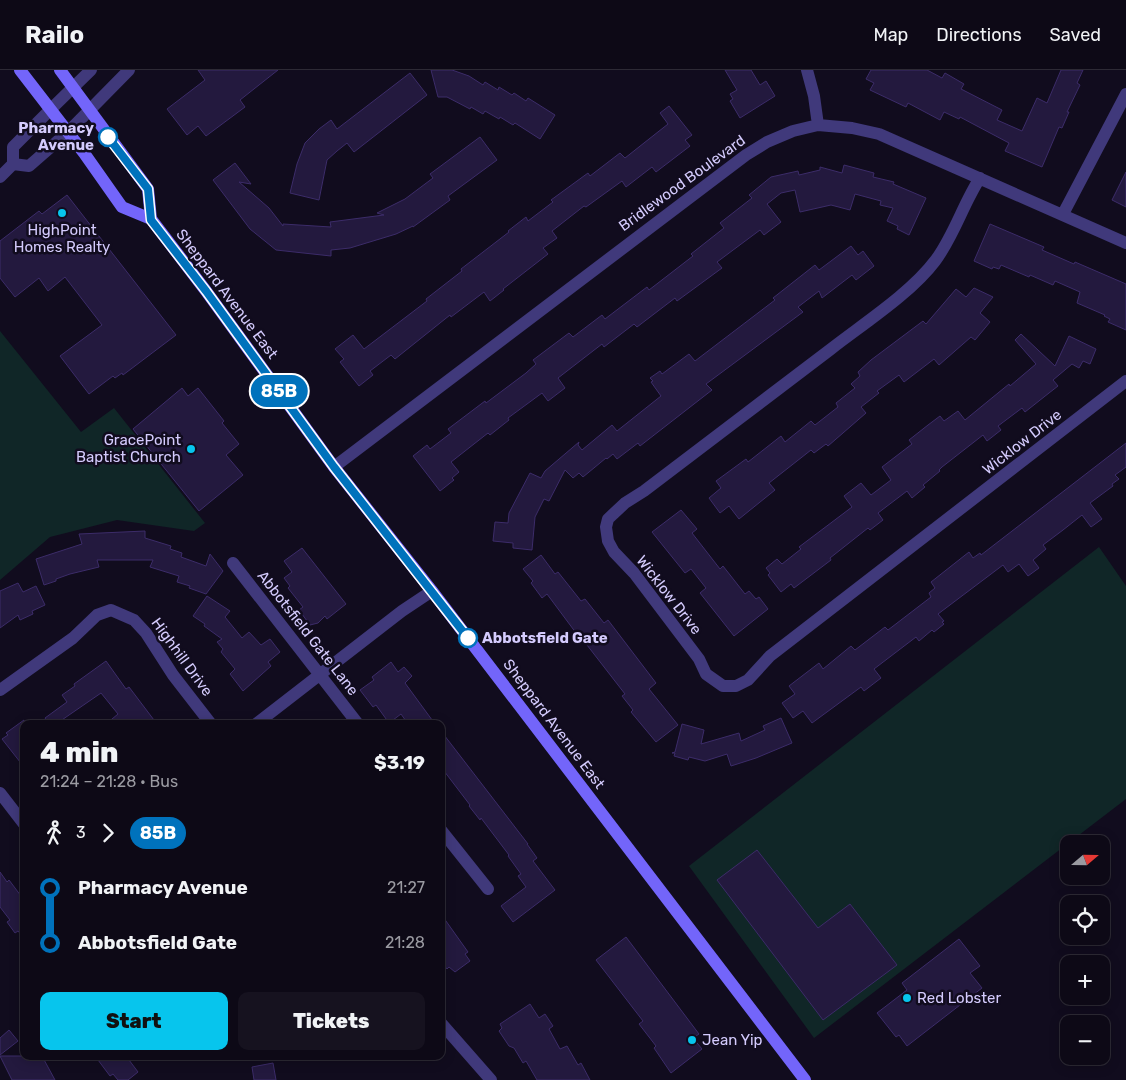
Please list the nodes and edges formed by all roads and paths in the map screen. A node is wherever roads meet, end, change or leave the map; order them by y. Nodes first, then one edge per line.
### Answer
1 (20, 70) edge
2 (60, 70) edge
3 (90, 70) edge
4 (129, 70) edge
5 (807, 70) edge
6 (73, 88) junction
7 (1126, 94) edge
8 (50, 110) junction
9 (90, 110) junction
10 (818, 125) junction
11 (68, 132) junction
12 (13, 164) junction
13 (0, 177) edge
14 (980, 178) junction
15 (1063, 214) junction
16 (151, 220) junction
17 (1126, 243) edge
18 (1126, 381) edge
19 (334, 467) junction
20 (233, 563) dead end
21 (432, 591) junction
22 (319, 675) junction
23 (0, 690) edge
24 (208, 720) edge
25 (261, 720) edge
26 (355, 720) edge
27 (0, 793) edge
28 (20, 819) edge
29 (445, 835) edge
30 (488, 889) dead end
31 (445, 1028) edge
32 (491, 1080) edge
33 (805, 1080) edge

1 - 8 main road, Sheppard Avenue East
2 - 6 main road
3 - 6 street
4 - 9 street
5 - 10 street
6 - 8 street
6 - 9 main road
7 - 15 street
8 - 11 main road, Sheppard Avenue East
8 - 12 street
9 - 11 street
9 - 16 main road
10 - 14 street, Bridlewood Boulevard
10 - 19 street, Bridlewood Boulevard
11 - 12 street
11 - 16 main road, Sheppard Avenue East
12 - 13 street
14 - 15 street, Bridlewood Boulevard
14 - 18 street, Wicklow Drive
15 - 17 street, Bridlewood Boulevard
16 - 19 main road, Sheppard Avenue East
19 - 21 main road, Sheppard Avenue East
20 - 22 street, Abbotsfield Gate Lane
21 - 22 street
21 - 33 main road, Sheppard Avenue East
22 - 25 street
22 - 26 street, Abbotsfield Gate Lane
23 - 24 street, Highhill Drive
27 - 28 street
29 - 30 street
31 - 32 street

